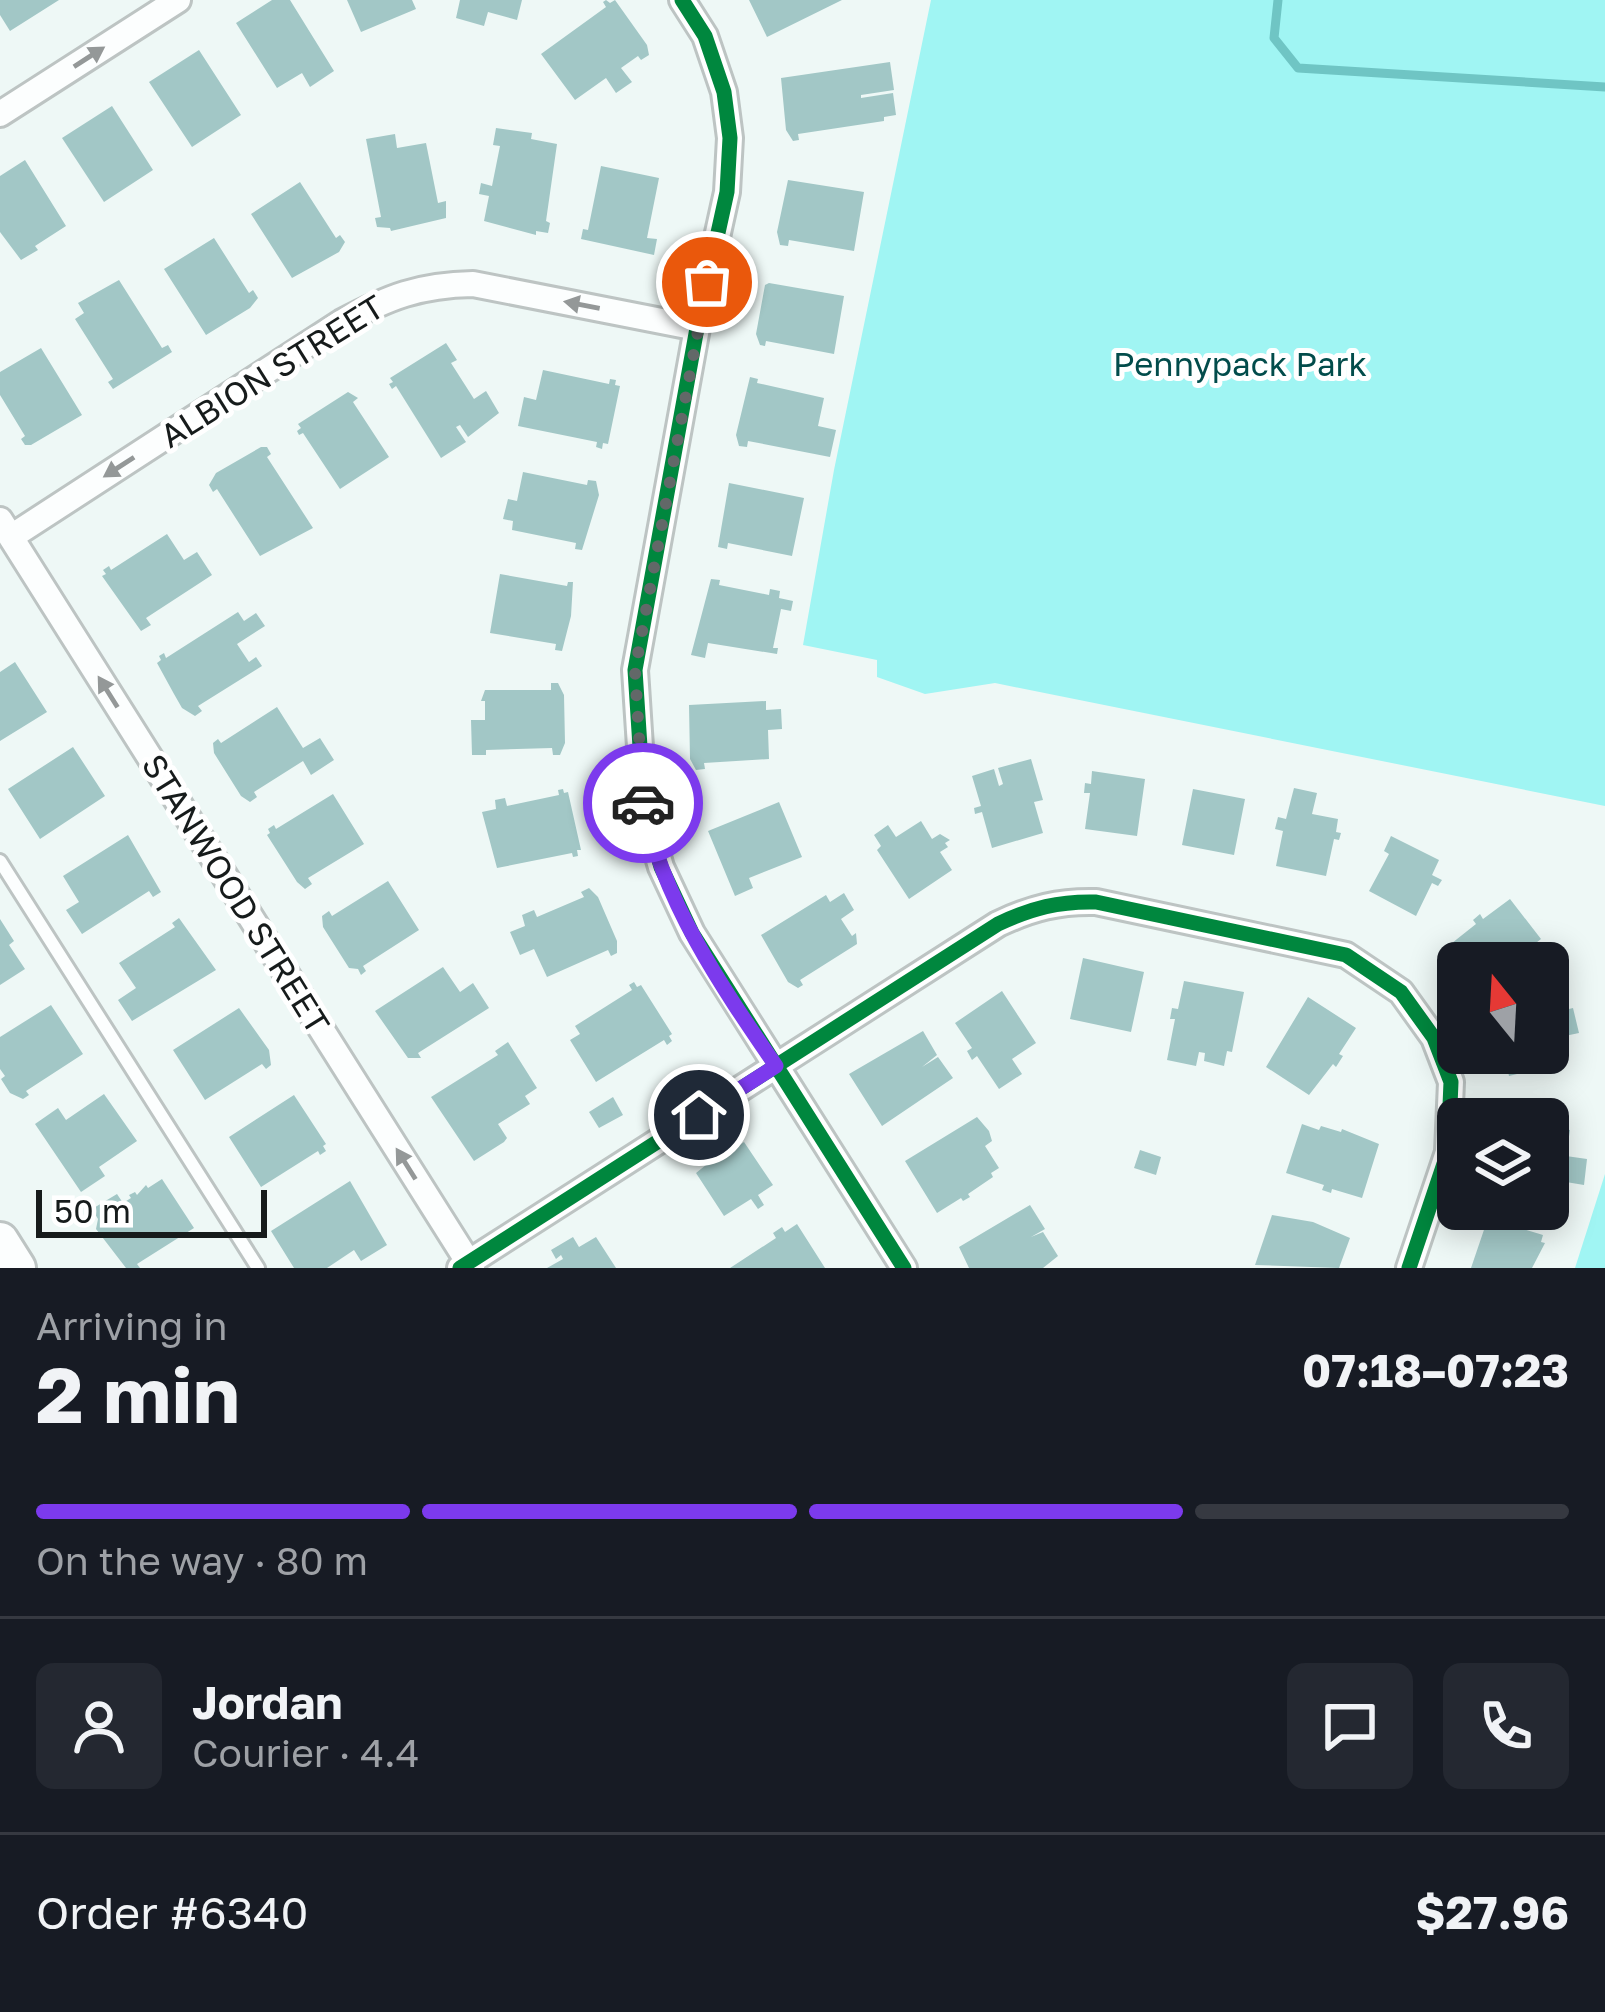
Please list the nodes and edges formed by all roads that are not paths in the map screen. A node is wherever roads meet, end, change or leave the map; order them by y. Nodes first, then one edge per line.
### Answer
1 (178, 0) edge
2 (682, 0) edge
3 (0, 114) edge
4 (697, 328) junction
5 (6, 529) edge
6 (0, 861) edge
7 (776, 1066) junction
8 (0, 1241) edge
9 (467, 1266) edge
10 (17, 1268) edge
11 (258, 1268) edge
12 (904, 1268) edge
13 (1408, 1268) edge

3 -> 1 street
2 - 4 street
4 -> 5 street, ALBION STREET
4 - 7 street
9 -> 5 street, STANWOOD STREET
6 - 11 lane
7 - 9 street
7 - 12 street
7 - 13 street
8 - 10 street

